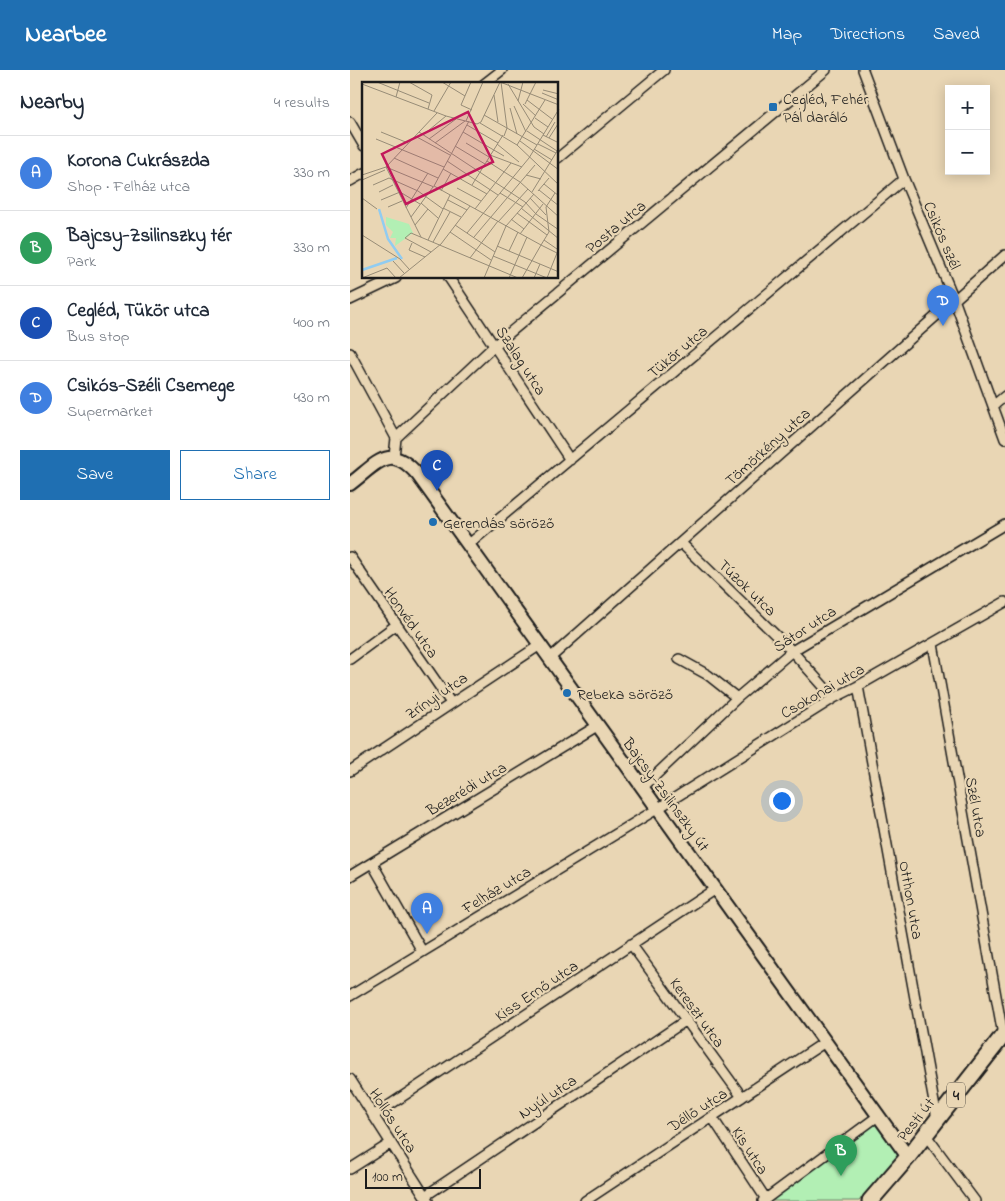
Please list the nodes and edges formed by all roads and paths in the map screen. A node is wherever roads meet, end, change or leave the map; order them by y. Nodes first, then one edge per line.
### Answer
1 (502, 70) edge
2 (664, 70) edge
3 (826, 70) edge
4 (863, 70) edge
5 (487, 82) edge
6 (350, 122) edge
7 (362, 143) edge
8 (559, 157) edge
9 (362, 174) edge
10 (904, 179) junction
11 (350, 181) edge
12 (1005, 255) edge
13 (394, 279) edge
14 (450, 279) edge
15 (954, 299) junction
16 (350, 300) edge
17 (495, 345) junction
18 (350, 353) edge
19 (1005, 396) edge
20 (993, 406) junction
21 (396, 438) junction
22 (1005, 439) edge
23 (394, 457) junction
24 (570, 460) junction
25 (350, 484) edge
26 (1005, 524) edge
27 (681, 543) junction
28 (468, 545) junction
29 (350, 557) edge
30 (1005, 602) edge
31 (396, 625) junction
32 (933, 644) junction
33 (540, 645) junction
34 (792, 651) junction
35 (550, 659) junction
36 (679, 659) dead end
37 (350, 660) edge
38 (858, 686) junction
39 (737, 698) junction
40 (834, 698) junction
41 (451, 703) junction
42 (597, 726) junction
43 (350, 771) edge
44 (642, 788) junction
45 (657, 809) junction
46 (372, 863) junction
47 (350, 876) edge
48 (715, 889) junction
49 (631, 944) junction
50 (422, 951) junction
51 (350, 996) edge
52 (685, 1021) junction
53 (1004, 1034) edge
54 (825, 1042) junction
55 (350, 1079) edge
56 (742, 1097) junction
57 (373, 1116) junction
58 (878, 1116) junction
59 (712, 1117) junction
60 (937, 1119) junction
61 (926, 1134) junction
62 (391, 1143) junction
63 (908, 1157) junction
64 (350, 1169) edge
65 (427, 1198) edge
66 (764, 1200) edge
67 (585, 1201) edge
68 (870, 1201) edge
69 (975, 1201) edge

1 - 5 street
2 - 8 street
3 - 17 street, Posta utca
4 - 10 street, Csikós szél
6 - 7 street
9 - 11 street
10 - 15 street, Csikós szél
10 - 24 street, Tükör utca
12 - 15 street, Tömörkény utca
13 - 16 street
14 - 17 street, Szalag utca
15 - 20 street, Csikós szél
15 - 27 street, Tömörkény utca
17 - 21 street, Posta utca
17 - 24 street, Szalag utca
18 - 21 street
19 - 20 street
20 - 22 street, Csikós szél
21 - 23 street
23 - 25 main road
23 - 28 main road, Bajcsy-Zsilinszky út
24 - 28 street, Tükör utca
26 - 34 street, Sátor utca
27 - 34 street, Túzok utca
27 - 35 street, Tömörkény utca
28 - 33 main road, Bajcsy-Zsilinszky út
29 - 31 street, Honvéd utca
30 - 32 street, Csokonai utca
31 - 37 street
31 - 41 street, Honvéd utca
32 - 38 street, Csokonai utca
32 - 53 street, Szél utca
33 - 35 main road, Bajcsy-Zsilinszky út
33 - 41 street, Zrínyi utca
34 - 39 street, Sátor utca
34 - 40 street, Túzok utca
35 - 42 main road, Bajcsy-Zsilinszky út
36 - 39 street
38 - 40 street, Csokonai utca
38 - 60 street, Otthon utca
39 - 44 street, Sátor utca
40 - 45 street, Csokonai utca
41 - 43 street, Zrínyi utca
42 - 44 main road, Bajcsy-Zsilinszky út
42 - 46 street, Bezerédi utca
44 - 45 main road, Bajcsy-Zsilinszky út
45 - 48 main road, Bajcsy-Zsilinszky út
45 - 50 street, Felház utca
46 - 47 street, Bezerédi utca
46 - 50 street
48 - 49 street, Kiss Ernő utca
48 - 54 main road, Bajcsy-Zsilinszky út
49 - 52 street, Kereszt utca
49 - 57 street, Kiss Ernő utca
50 - 51 street, Felház utca
52 - 56 street, Kereszt utca
52 - 65 street, Nyúl utca
53 - 60 main road, Pesti út / 4
54 - 56 street, Déllő utca
54 - 58 main road, Bajcsy-Zsilinszky út
55 - 57 street, Hollós utca
56 - 59 street, Déllő utca
57 - 62 street, Hollós utca
58 - 63 main road, Bajcsy-Zsilinszky út
58 - 66 street
59 - 66 street, Kis utca
59 - 67 street, Déllő utca
60 - 61 main road, Pesti út / 4
61 - 63 main road, Pesti út / 4
61 - 69 street
62 - 64 street
62 - 65 street, Hollós utca
63 - 68 main road, Pesti út / 4

